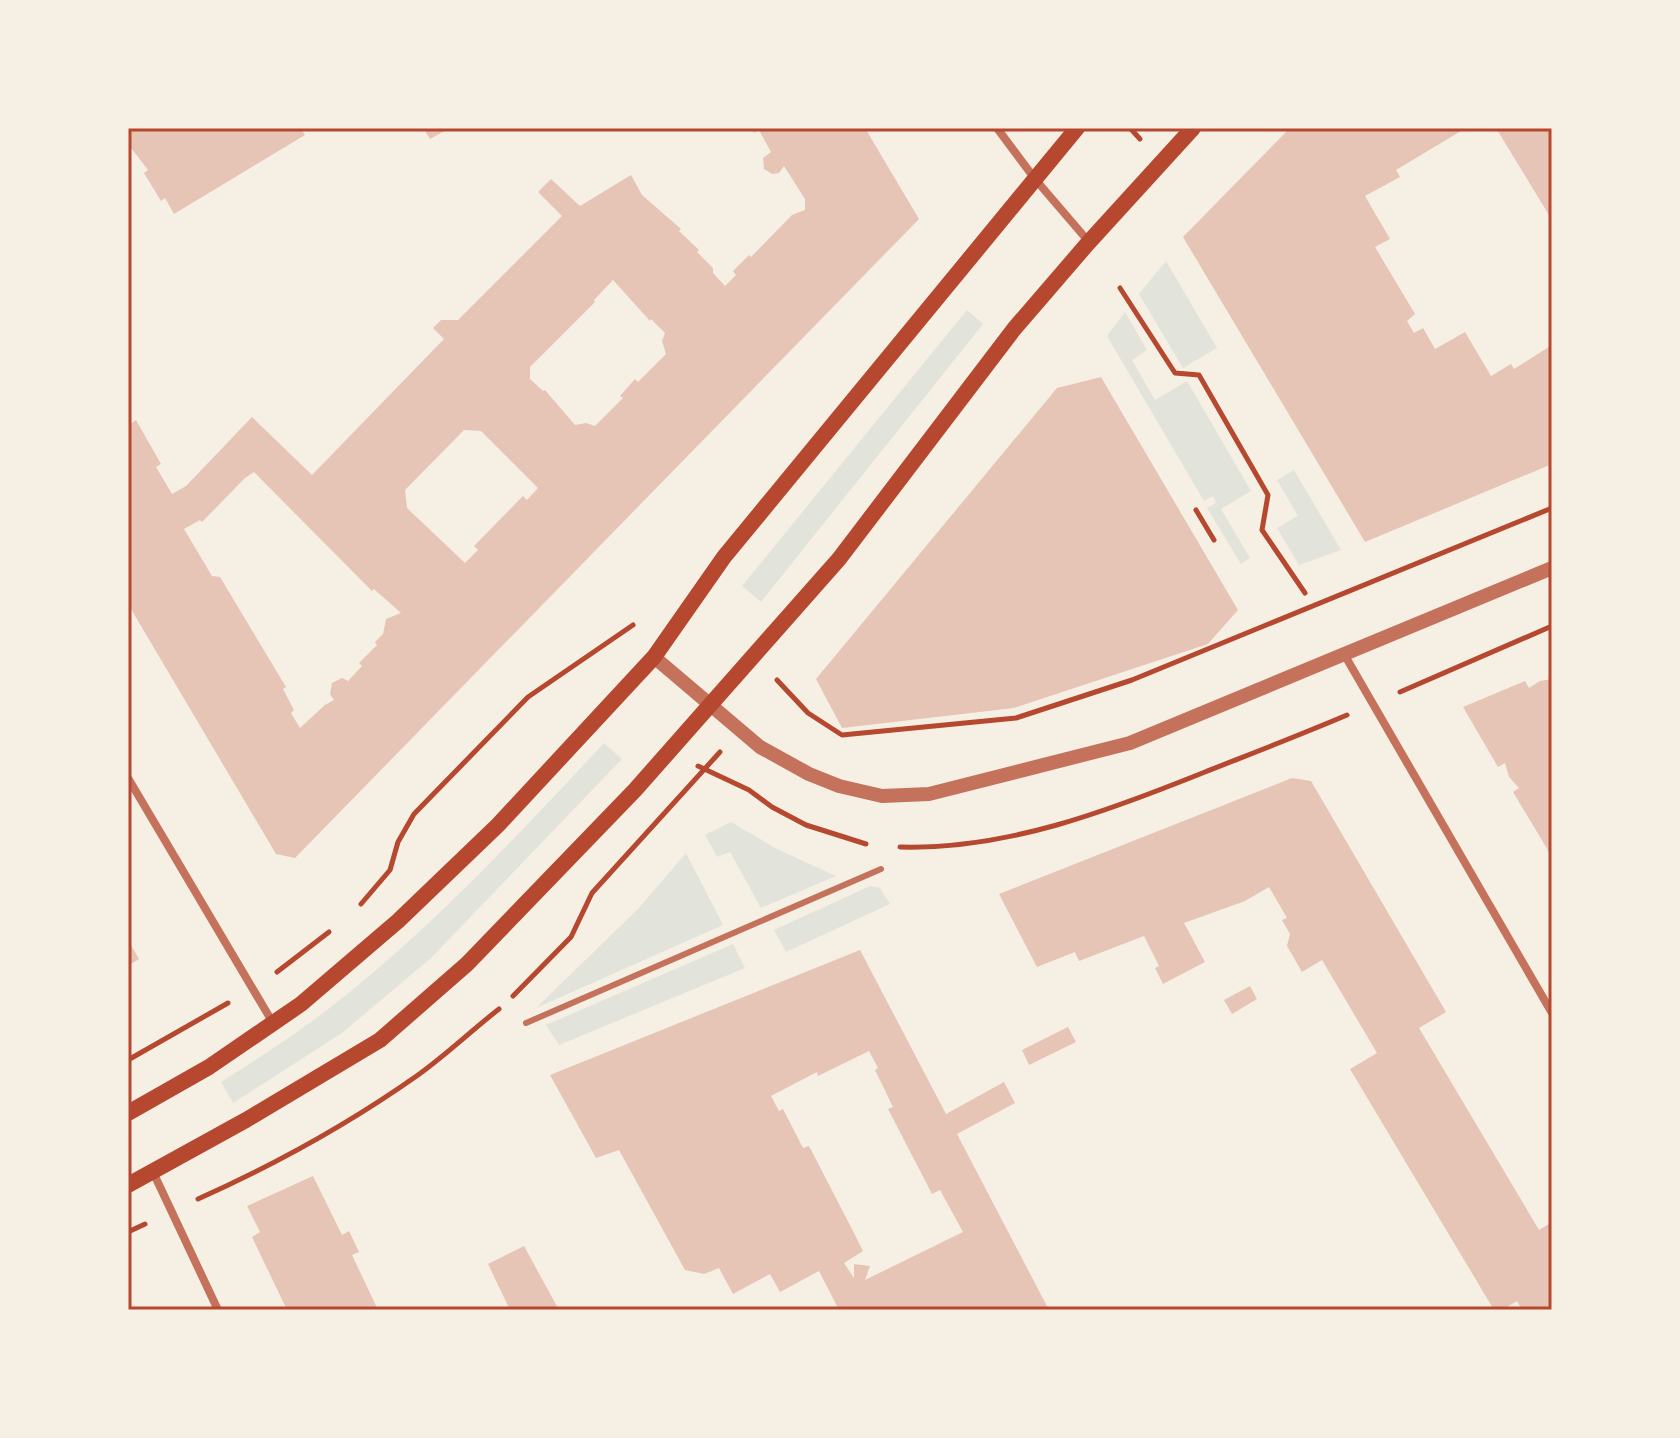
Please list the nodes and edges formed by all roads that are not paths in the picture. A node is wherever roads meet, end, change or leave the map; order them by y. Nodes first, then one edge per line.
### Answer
1 (997, 128) edge
2 (1077, 128) edge
3 (1193, 128) edge
4 (1035, 179) junction
5 (1089, 242) junction
6 (1552, 568) edge
7 (1344, 654) junction
8 (654, 657) junction
9 (709, 706) junction
10 (128, 778) edge
11 (881, 869) dead end
12 (1552, 1013) edge
13 (526, 1023) dead end
14 (273, 1024) junction
15 (128, 1113) edge
16 (153, 1171) junction
17 (128, 1185) edge
18 (218, 1310) edge

1 - 4 street
2 - 4 main road
3 - 5 main road
4 - 5 street
4 - 8 main road
5 - 9 main road
6 - 7 street
7 - 9 street
7 - 12 street
8 - 9 street
8 - 14 main road
9 - 16 main road
10 - 14 street
11 - 13 lane
14 - 15 main road
16 - 17 main road
16 - 18 street

